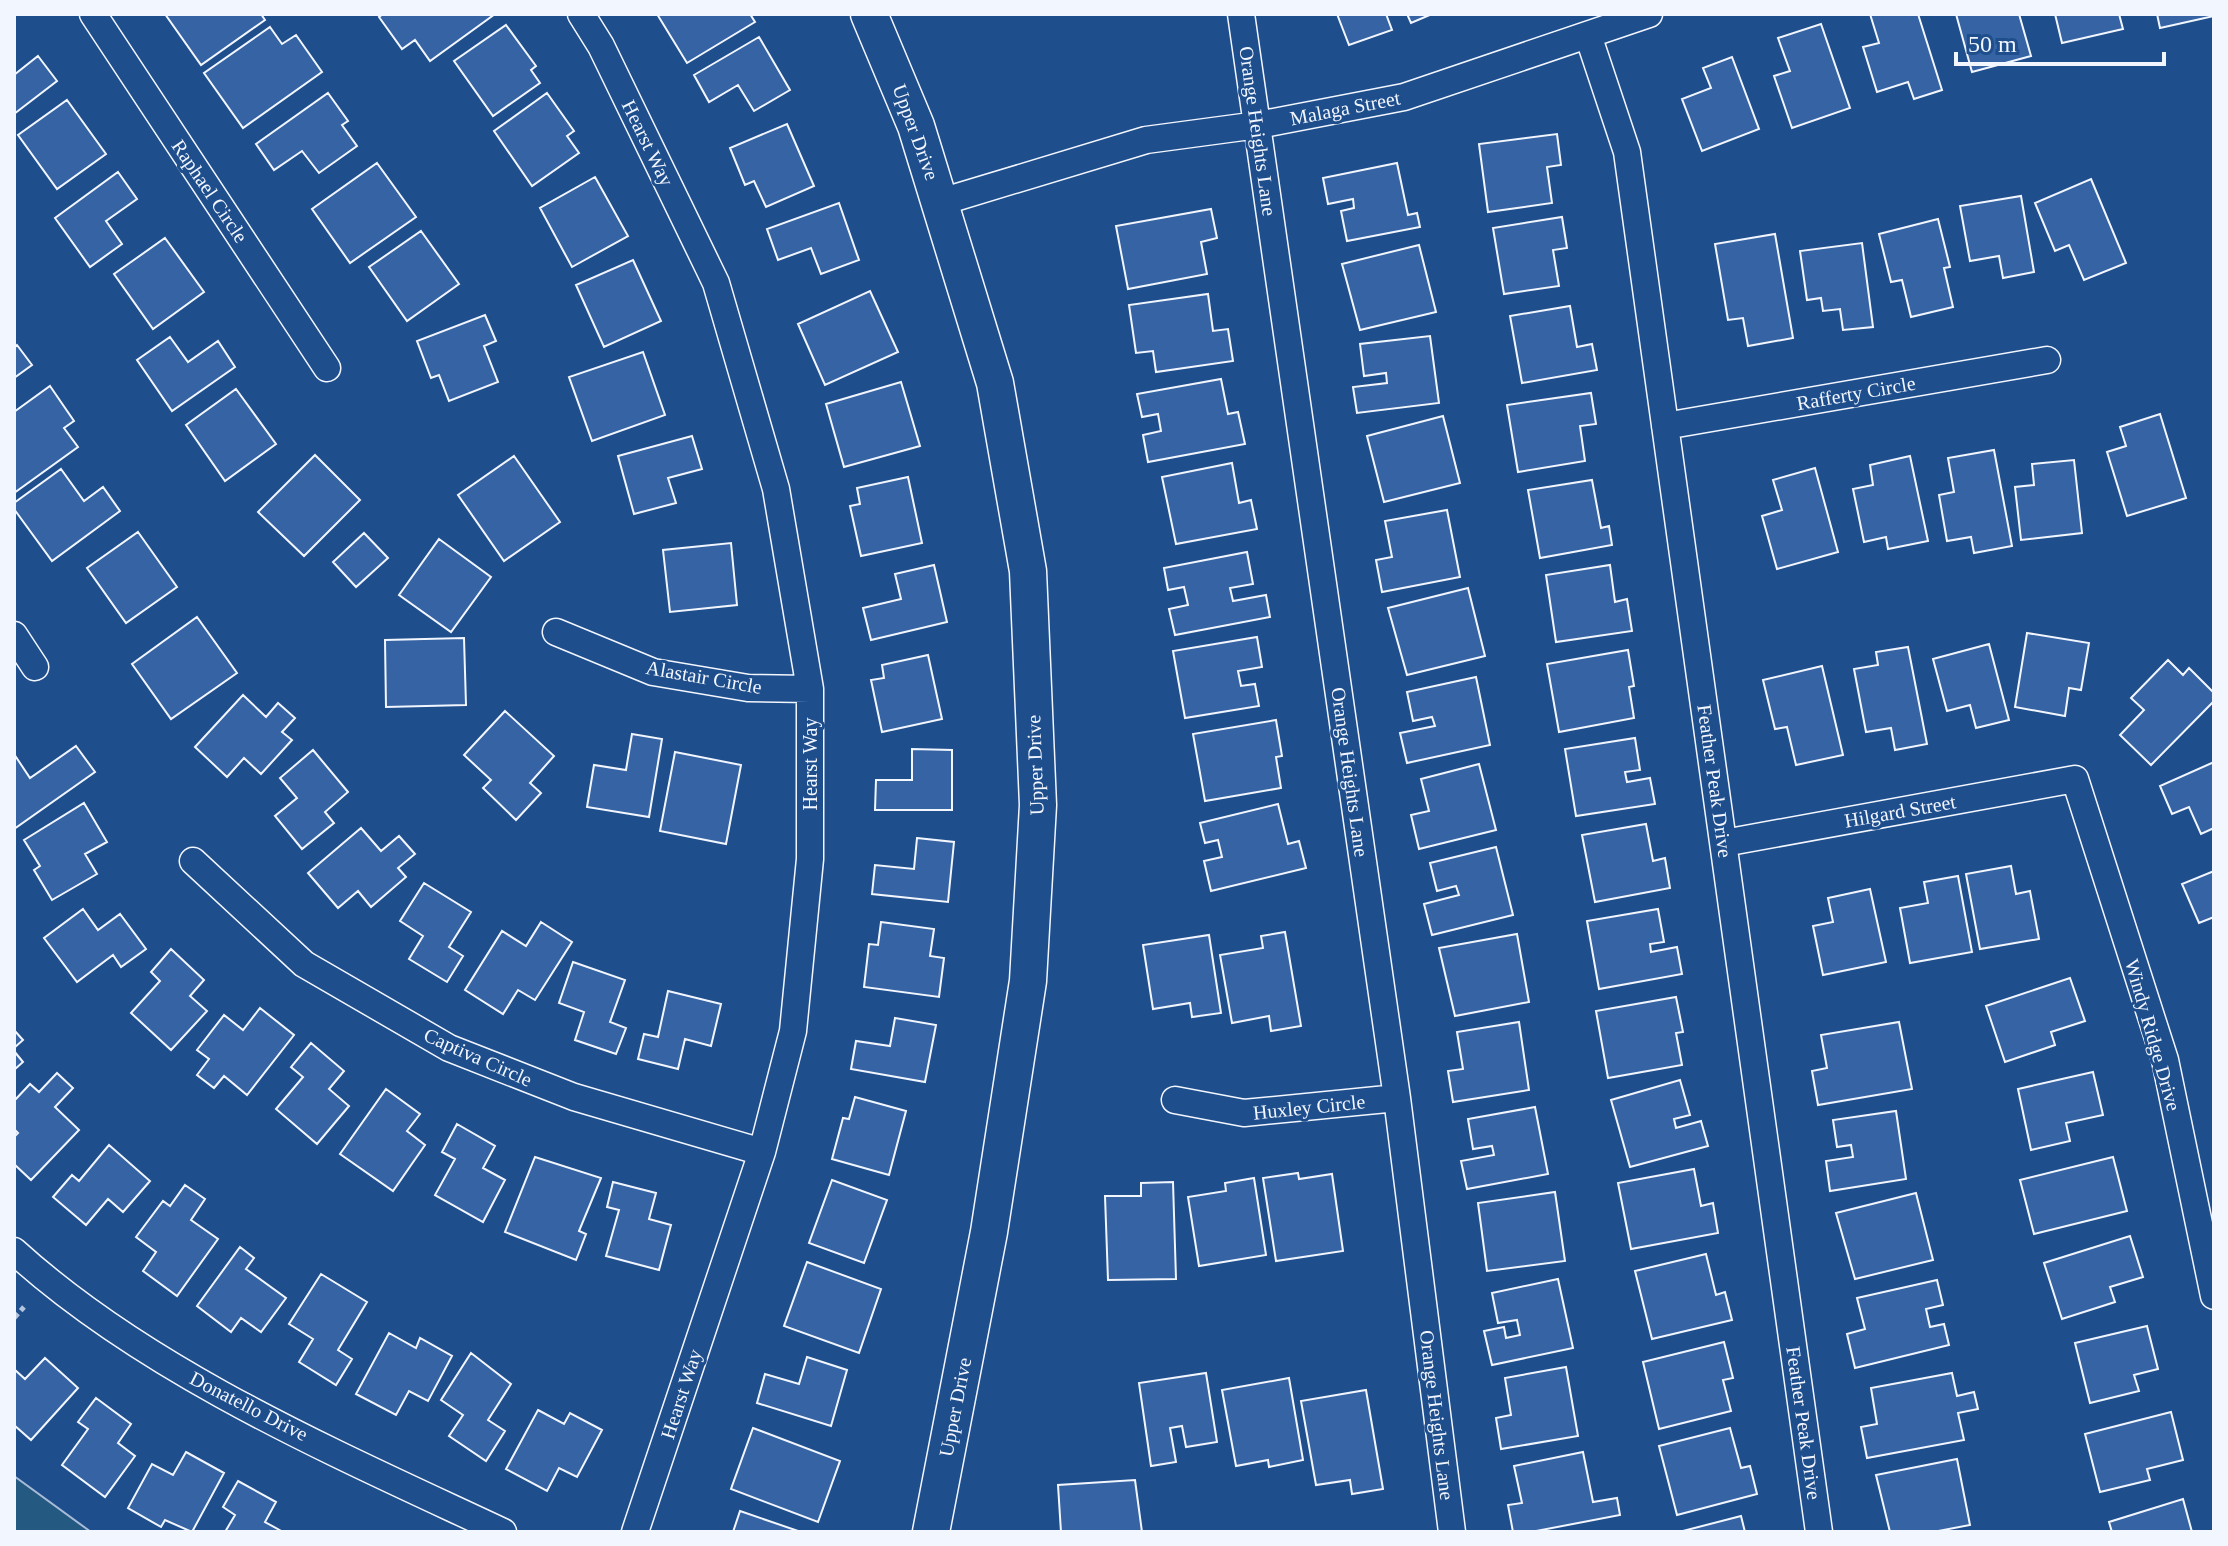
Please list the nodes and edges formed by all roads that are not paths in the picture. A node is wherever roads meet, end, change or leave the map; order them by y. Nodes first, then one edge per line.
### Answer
1 (93, 14) edge
2 (581, 14) edge
3 (869, 14) edge
4 (1241, 14) edge
5 (1649, 14) edge
6 (1588, 35) junction
7 (1258, 125) junction
8 (941, 202) junction
9 (2047, 360) dead end
10 (327, 368) dead end
11 (1665, 426) junction
12 (556, 632) dead end
13 (14, 635) edge
14 (35, 667) dead end
15 (810, 689) junction
16 (2075, 779) joint
17 (1724, 843) junction
18 (193, 861) dead end
19 (1397, 1098) junction
20 (1175, 1100) dead end
21 (762, 1152) junction
22 (14, 1251) edge
23 (2214, 1296) edge
24 (503, 1532) edge
25 (635, 1532) edge
26 (931, 1532) edge
27 (1452, 1532) edge
28 (1819, 1532) edge

1 - 10 street, Raphael Circle
2 - 15 street, Hearst Way
3 - 8 main road, Upper Drive
4 - 7 street, Orange Heights Lane
5 - 6 street, Malaga Street
6 - 7 street, Malaga Street
6 - 11 street, Feather Peak Drive
7 - 8 street, Malaga Street
7 - 19 street, Orange Heights Lane
8 - 26 main road, Upper Drive
9 - 11 street, Rafferty Circle
11 - 17 street, Feather Peak Drive
12 - 15 street, Alastair Circle
13 - 14 street
15 - 21 street, Hearst Way
16 - 17 street, Hilgard Street
16 - 23 street, Windy Ridge Drive
17 - 28 street, Feather Peak Drive
18 - 21 street, Captiva Circle
19 - 20 street, Huxley Circle
19 - 27 street, Orange Heights Lane
21 - 25 street, Hearst Way
22 - 24 street, Donatello Drive

